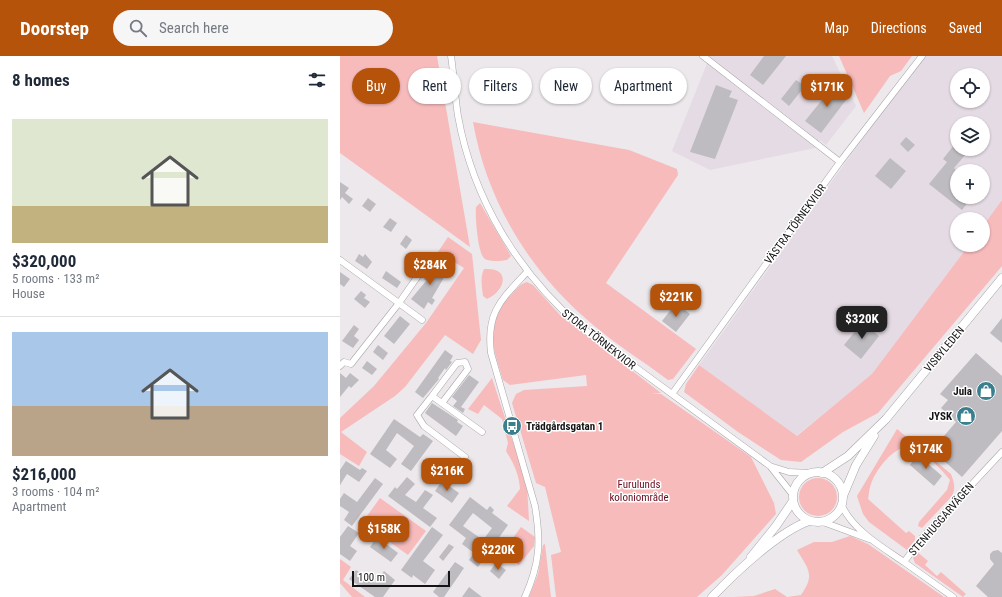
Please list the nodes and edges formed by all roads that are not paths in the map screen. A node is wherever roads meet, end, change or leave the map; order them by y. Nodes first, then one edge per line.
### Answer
1 (451, 56) edge
2 (703, 56) edge
3 (922, 56) edge
4 (840, 162) junction
5 (340, 260) edge
6 (427, 263) dead end
7 (528, 272) junction
8 (1002, 278) edge
9 (399, 303) junction
10 (422, 320) dead end
11 (341, 362) edge
12 (672, 394) junction
13 (432, 396) junction
14 (442, 403) junction
15 (886, 418) junction
16 (482, 432) dead end
17 (1002, 452) edge
18 (465, 457) dead end
19 (770, 466) junction
20 (822, 472) junction
21 (811, 473) junction
22 (843, 496) junction
23 (793, 498) junction
24 (842, 506) junction
25 (809, 521) junction
26 (823, 522) junction
27 (876, 542) junction
28 (904, 562) junction
29 (740, 570) junction
30 (713, 595) edge
31 (525, 597) edge
32 (953, 597) edge

1 - 7 street, STORA TÖRNEKVIOR
2 - 4 street
3 - 4 street, VÄSTRA TÖRNEKVIOR
4 - 12 street, VÄSTRA TÖRNEKVIOR
5 - 9 street
6 - 9 street
7 - 12 street, STORA TÖRNEKVIOR
7 - 31 street
8 - 15 main road, VISBYLEDEN
9 - 10 street
9 - 11 street
12 - 19 street, STORA TÖRNEKVIOR
13 - 14 street
13 - 14 street
13 - 18 street
14 - 16 street
15 - 20 main road, VISBYLEDEN
15 - 22 main road, VISBYLEDEN
17 - 28 street, STENHUGGARVÄGEN
19 - 21 street
19 - 23 street
20 - 21 main road
20 - 22 main road
21 - 23 main road
22 - 24 main road
23 - 25 main road
23 - 29 main road
24 - 26 main road
24 - 27 street
25 - 26 main road
25 - 29 main road
26 - 27 street
27 - 28 street, STENHUGGARVÄGEN
28 - 32 street
29 - 30 main road

